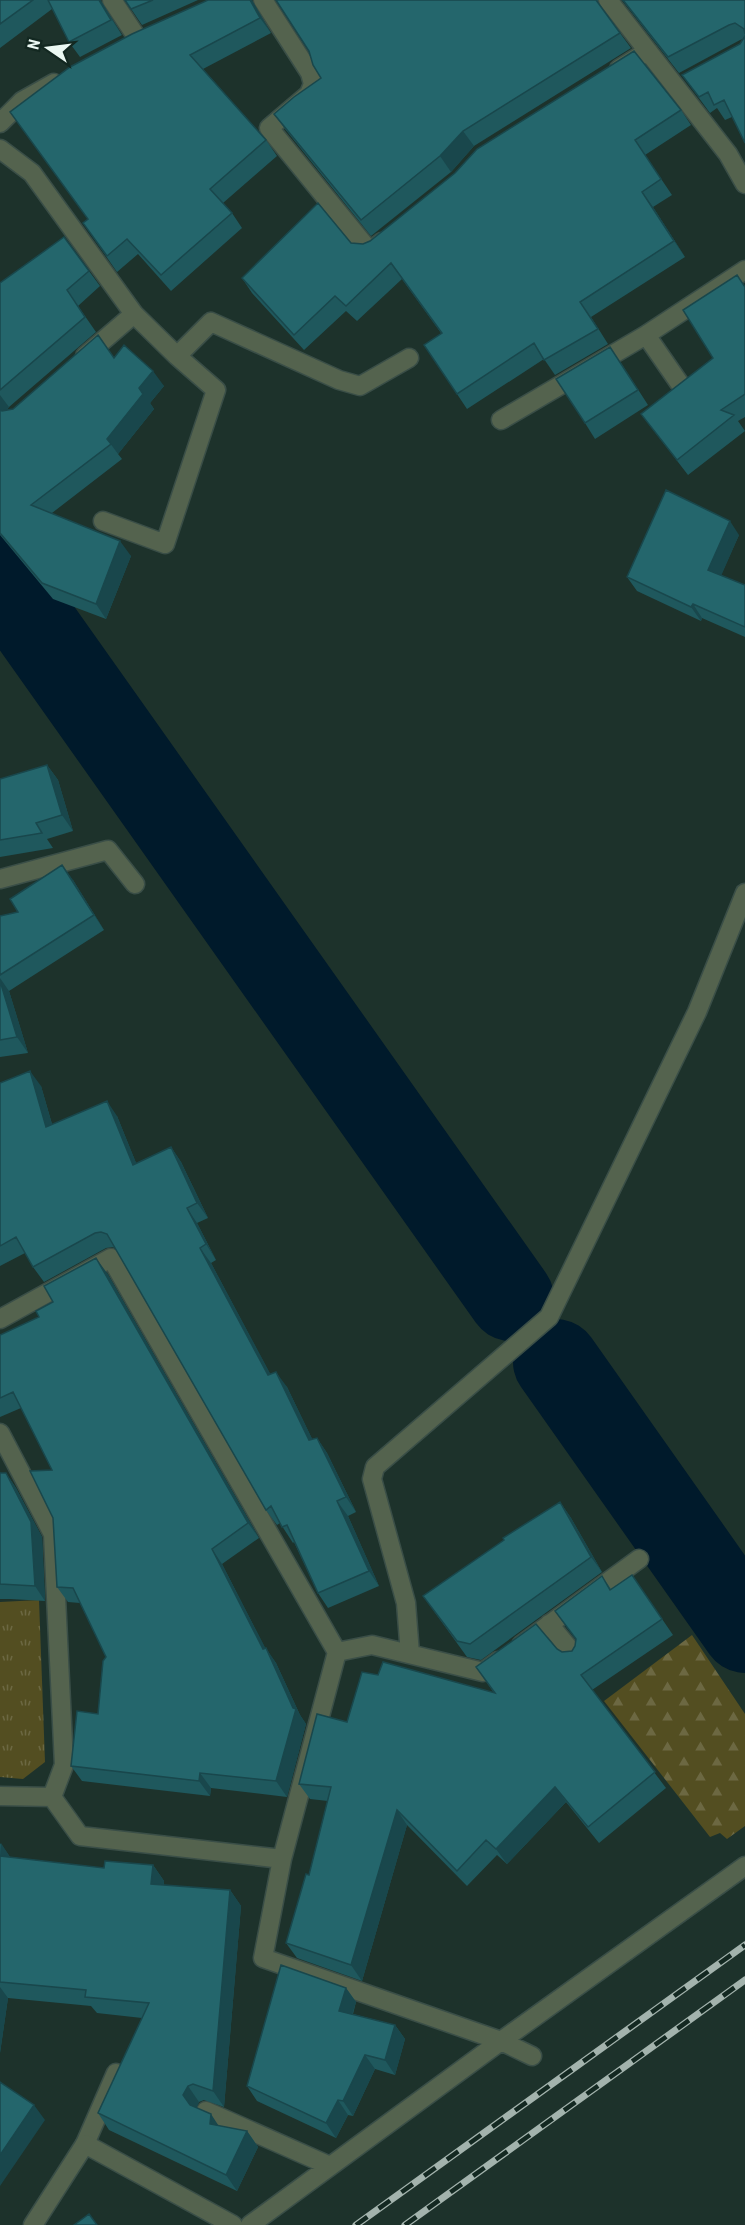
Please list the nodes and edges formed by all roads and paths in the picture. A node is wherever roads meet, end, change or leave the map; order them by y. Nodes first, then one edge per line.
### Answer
1 (112, 0) edge
2 (263, 0) edge
3 (608, 0) edge
4 (157, 30) edge
5 (648, 51) junction
6 (74, 73) edge
7 (696, 76) edge
8 (607, 77) edge
9 (676, 87) junction
10 (0, 123) edge
11 (0, 149) edge
12 (745, 184) edge
13 (393, 233) edge
14 (745, 270) edge
15 (134, 314) junction
16 (646, 335) junction
17 (177, 356) junction
18 (409, 358) dead end
19 (70, 369) edge
20 (682, 387) edge
21 (501, 420) dead end
22 (104, 521) dead end
23 (0, 879) edge
24 (135, 884) dead end
25 (745, 893) edge
26 (0, 1319) edge
27 (0, 1433) edge
28 (639, 1559) dead end
29 (549, 1624) junction
30 (337, 1652) junction
31 (410, 1654) junction
32 (576, 1657) edge
33 (0, 1796) edge
34 (52, 1797) junction
35 (282, 1859) junction
36 (745, 1866) edge
37 (501, 2040) junction
38 (532, 2056) dead end
39 (116, 2073) edge
40 (206, 2111) edge
41 (85, 2144) junction
42 (330, 2166) junction
43 (33, 2225) edge
44 (233, 2225) edge
45 (250, 2225) edge

1 - 4 street
2 - 13 street
3 - 5 street
5 - 8 street
5 - 9 street
6 - 10 street
7 - 9 street
9 - 12 street
11 - 15 street
14 - 16 street
15 - 17 street
15 - 19 street
16 - 20 street
16 - 21 street
17 - 18 street
17 - 22 street
23 - 24 street
25 - 31 street
26 - 30 street
27 - 34 street
28 - 29 street
29 - 31 street
29 - 32 street
30 - 31 street
30 - 35 street
33 - 34 street
34 - 35 street
35 - 37 street
36 - 37 street
37 - 38 street
37 - 42 street
39 - 41 street
40 - 42 street
41 - 43 street
41 - 44 street
42 - 45 street

